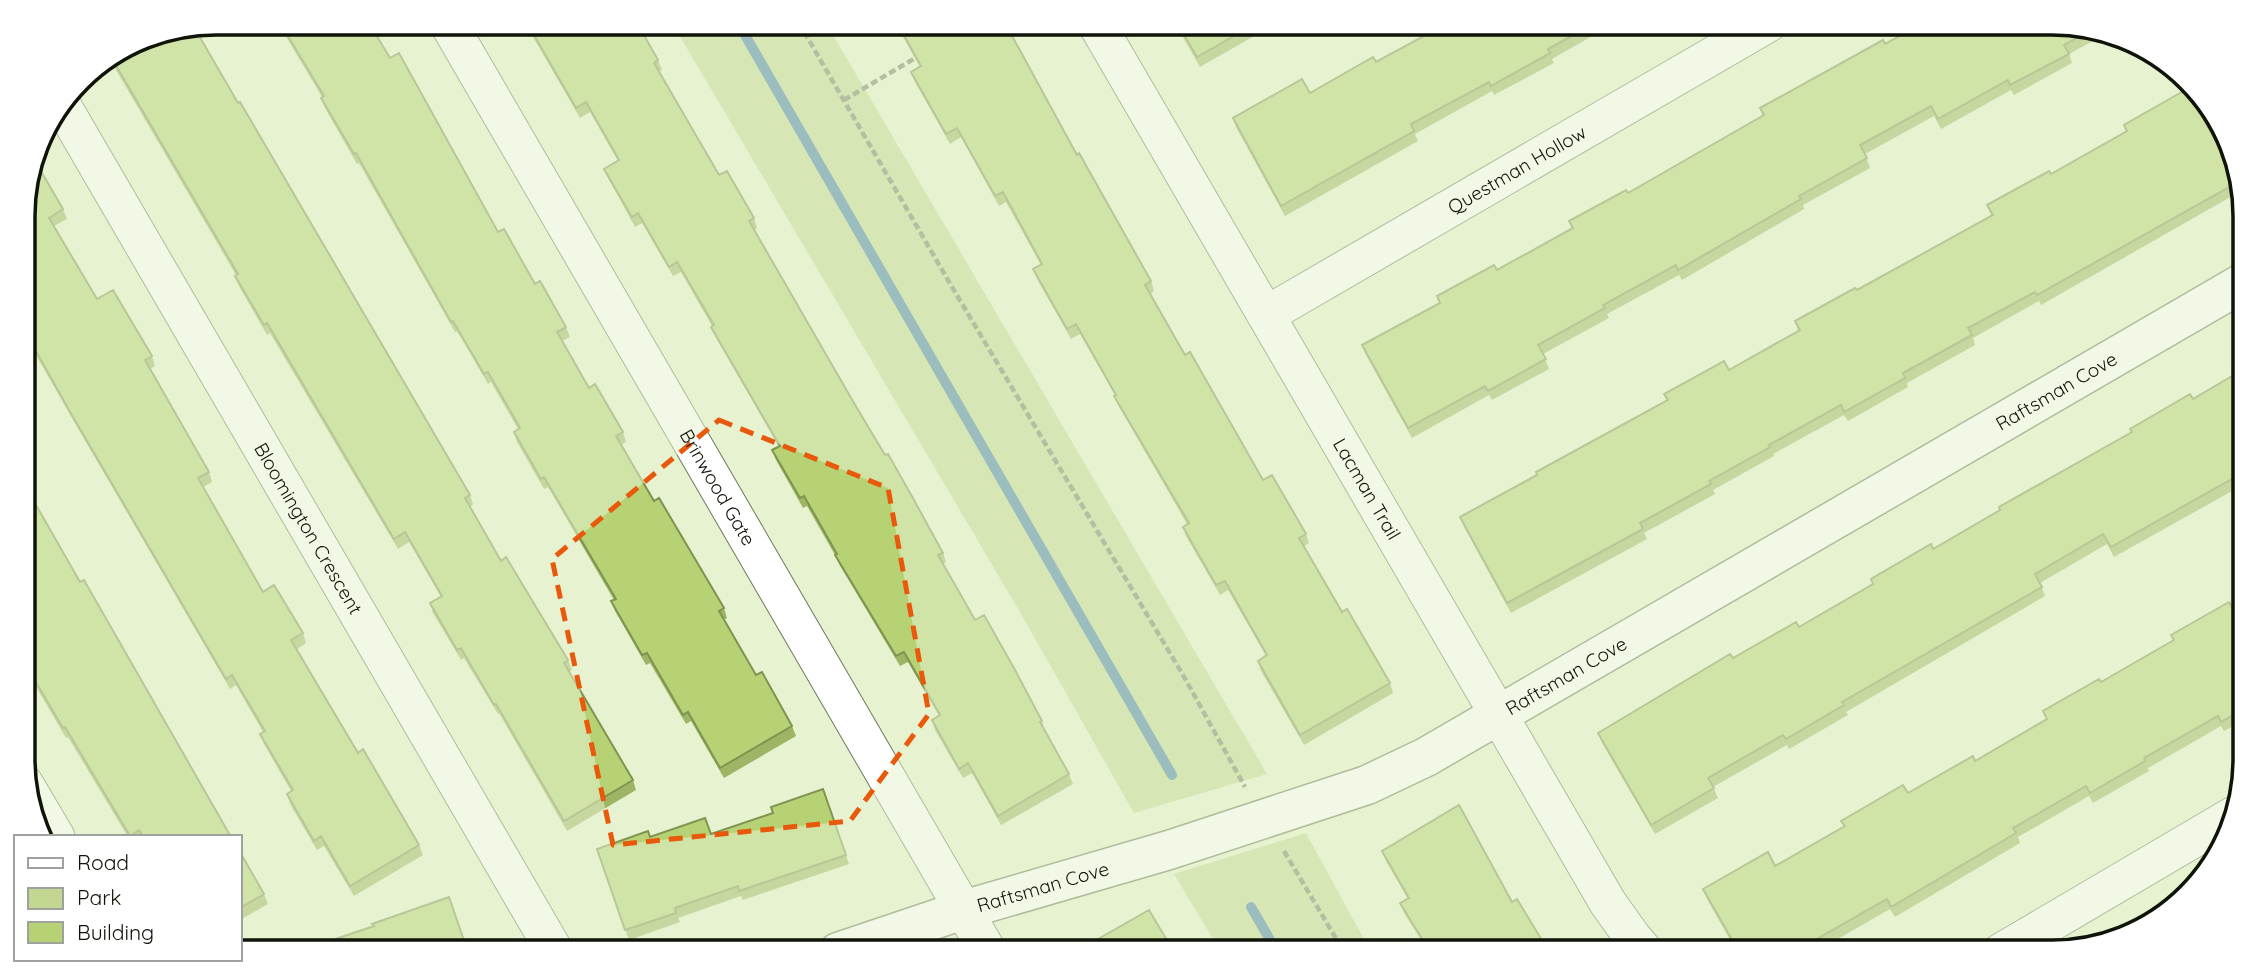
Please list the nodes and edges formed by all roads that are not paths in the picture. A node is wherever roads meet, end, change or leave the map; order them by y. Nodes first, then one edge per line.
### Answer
1 (455, 35) edge
2 (1103, 35) edge
3 (1748, 35) edge
4 (67, 114) edge
5 (2233, 288) edge
6 (1266, 315) junction
7 (1500, 716) junction
8 (2221, 823) edge
9 (963, 910) junction
10 (548, 940) edge
11 (874, 940) edge
12 (981, 940) edge
13 (1635, 940) edge
14 (2021, 940) edge

1 - 9 street, Brinwood Gate
2 - 6 street, Lacman Trail
3 - 6 street, Questman Hollow
4 - 10 street, Bloomington Crescent
5 - 7 street, Raftsman Cove
6 - 7 street, Lacman Trail
7 - 9 street, Raftsman Cove
7 - 13 street, Lacman Trail
8 - 14 street
9 - 11 street, Raftsman Cove
9 - 12 street, Brinwood Gate

